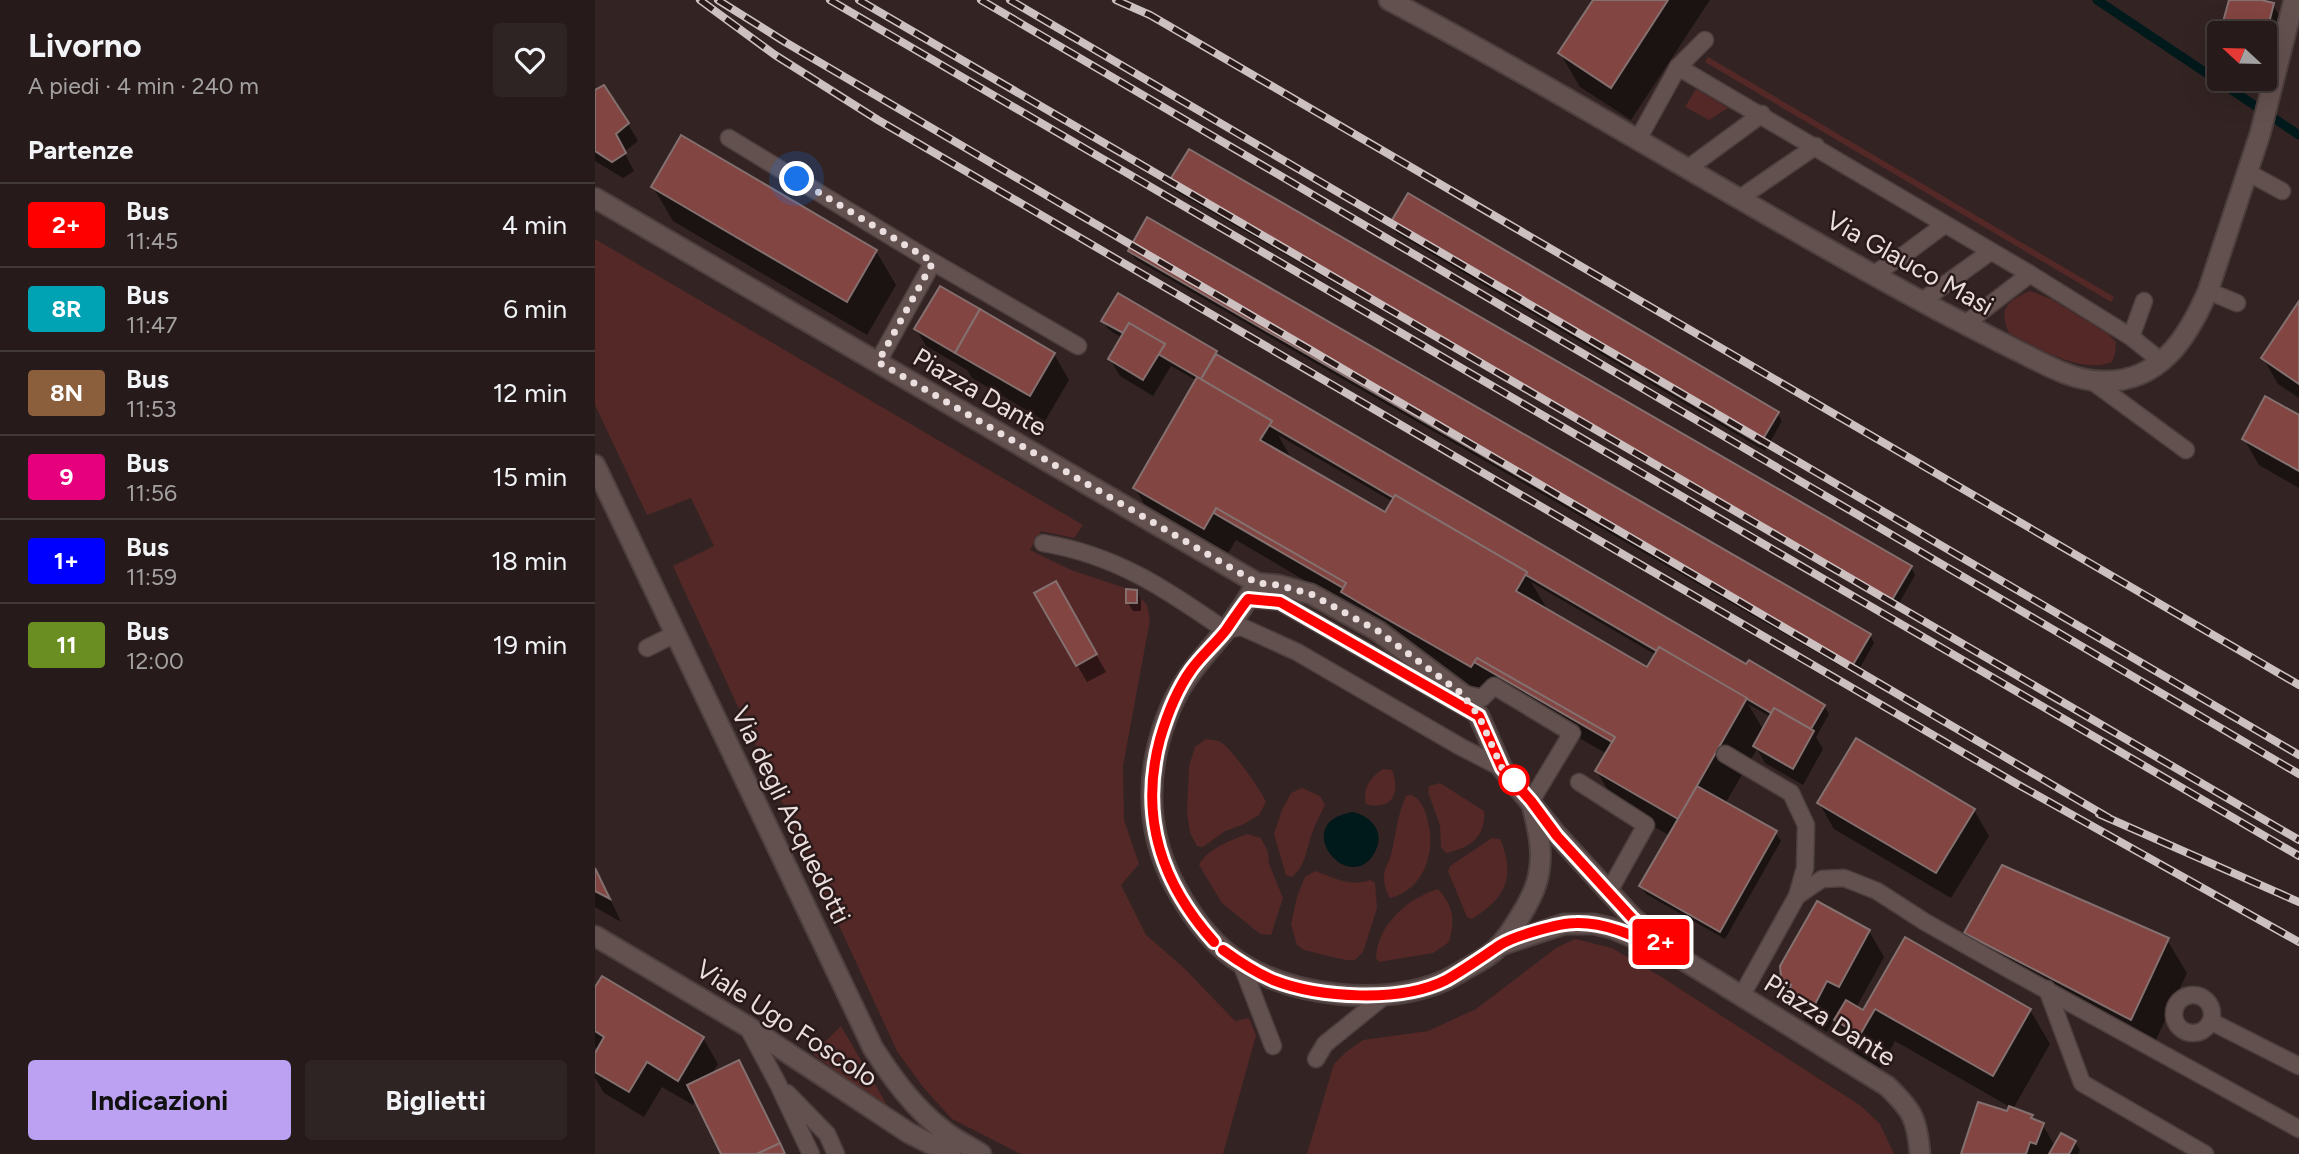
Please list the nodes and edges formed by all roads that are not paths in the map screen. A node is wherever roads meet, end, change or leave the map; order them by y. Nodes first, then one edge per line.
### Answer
1 (1389, 0) edge
2 (2294, 0) edge
3 (1705, 40) dead end
4 (1678, 67) junction
5 (1762, 114) junction
6 (729, 138) dead end
7 (1637, 141) junction
8 (1816, 146) junction
9 (1686, 169) junction
10 (2247, 172) junction
11 (2282, 191) dead end
12 (595, 198) edge
13 (1740, 198) junction
14 (1944, 225) junction
15 (1990, 251) junction
16 (933, 262) junction
17 (1874, 274) junction
18 (2030, 274) junction
19 (2208, 291) junction
20 (1922, 301) junction
21 (2144, 301) dead end
22 (2237, 303) dead end
23 (1965, 324) junction
24 (2131, 337) junction
25 (1078, 346) dead end
26 (2161, 361) junction
27 (878, 362) junction
28 (2092, 381) junction
29 (2186, 450) dead end
30 (595, 465) edge
31 (1043, 543) dead end
32 (1230, 567) junction
33 (1253, 591) junction
34 (1230, 623) junction
35 (675, 634) junction
36 (647, 648) dead end
37 (1461, 693) junction
38 (1479, 716) junction
39 (1725, 754) dead end
40 (1502, 768) junction
41 (1579, 782) dead end
42 (1531, 801) junction
43 (1608, 893) junction
44 (1797, 896) junction
45 (595, 936) edge
46 (1501, 945) junction
47 (1677, 956) junction
48 (1241, 963) junction
49 (2047, 989) junction
50 (1388, 993) junction
51 (1742, 995) junction
52 (2212, 1022) dead end
53 (747, 1026) junction
54 (1273, 1046) dead end
55 (1316, 1059) dead end
56 (2299, 1066) edge
57 (778, 1084) junction
58 (2299, 1129) edge
59 (811, 1154) edge
60 (836, 1154) edge
61 (951, 1154) edge
62 (981, 1154) edge
63 (1920, 1154) edge
64 (2205, 1154) edge

1 - 7 street, Via Glauco Masi
2 - 10 street, Via Glauco Masi
3 - 4 lane
4 - 5 lane
4 - 7 lane
5 - 8 lane
5 - 9 lane
6 - 16 lane
7 - 9 street, Via Glauco Masi
8 - 13 lane
8 - 14 lane
9 - 13 street, Via Glauco Masi
10 - 11 lane
10 - 19 street, Via Glauco Masi
12 - 27 street, Piazza Dante
13 - 17 street, Via Glauco Masi
14 - 15 lane
14 - 17 lane
15 - 18 lane
15 - 20 lane
16 - 25 lane
16 - 27 lane
17 - 20 street, Via Glauco Masi
18 - 23 lane
18 - 24 lane
19 - 22 lane
19 - 26 street, Via Glauco Masi
20 - 23 street, Via Glauco Masi
21 - 24 lane
23 - 28 street, Via Glauco Masi
24 - 26 lane
26 - 28 street, Via Glauco Masi
27 - 32 street, Piazza Dante
28 - 29 lane
30 - 35 street, Via degli Acquedotti
31 - 34 lane
32 - 33 street, Piazza Dante
32 - 34 street
33 - 34 street, Piazza Dante
33 - 37 street, Piazza Dante
33 - 38 lane, Piazza Dante
34 - 40 lane, Piazza Dante
34 - 48 street, Piazza Dante
35 - 36 lane
35 - 62 street, Via degli Acquedotti
37 - 38 street, Piazza Dante
37 - 42 lane
38 - 40 street, Piazza Dante
39 - 44 lane
40 - 42 street, Piazza Dante
41 - 43 lane
42 - 43 street, Piazza Dante
42 - 46 street, Piazza Dante
43 - 47 street, Piazza Dante
44 - 49 lane
44 - 51 lane
45 - 53 street, Viale Ugo Foscolo
46 - 47 street, Piazza Dante
46 - 50 street, Piazza Dante
47 - 51 street, Piazza Dante
48 - 50 street, Piazza Dante
48 - 54 lane
49 - 58 lane
49 - 64 lane
50 - 55 lane, Piazza Dante
51 - 63 street, Piazza Dante
52 - 56 lane
53 - 57 lane
53 - 61 street, Viale Ugo Foscolo
57 - 59 lane
57 - 60 lane

